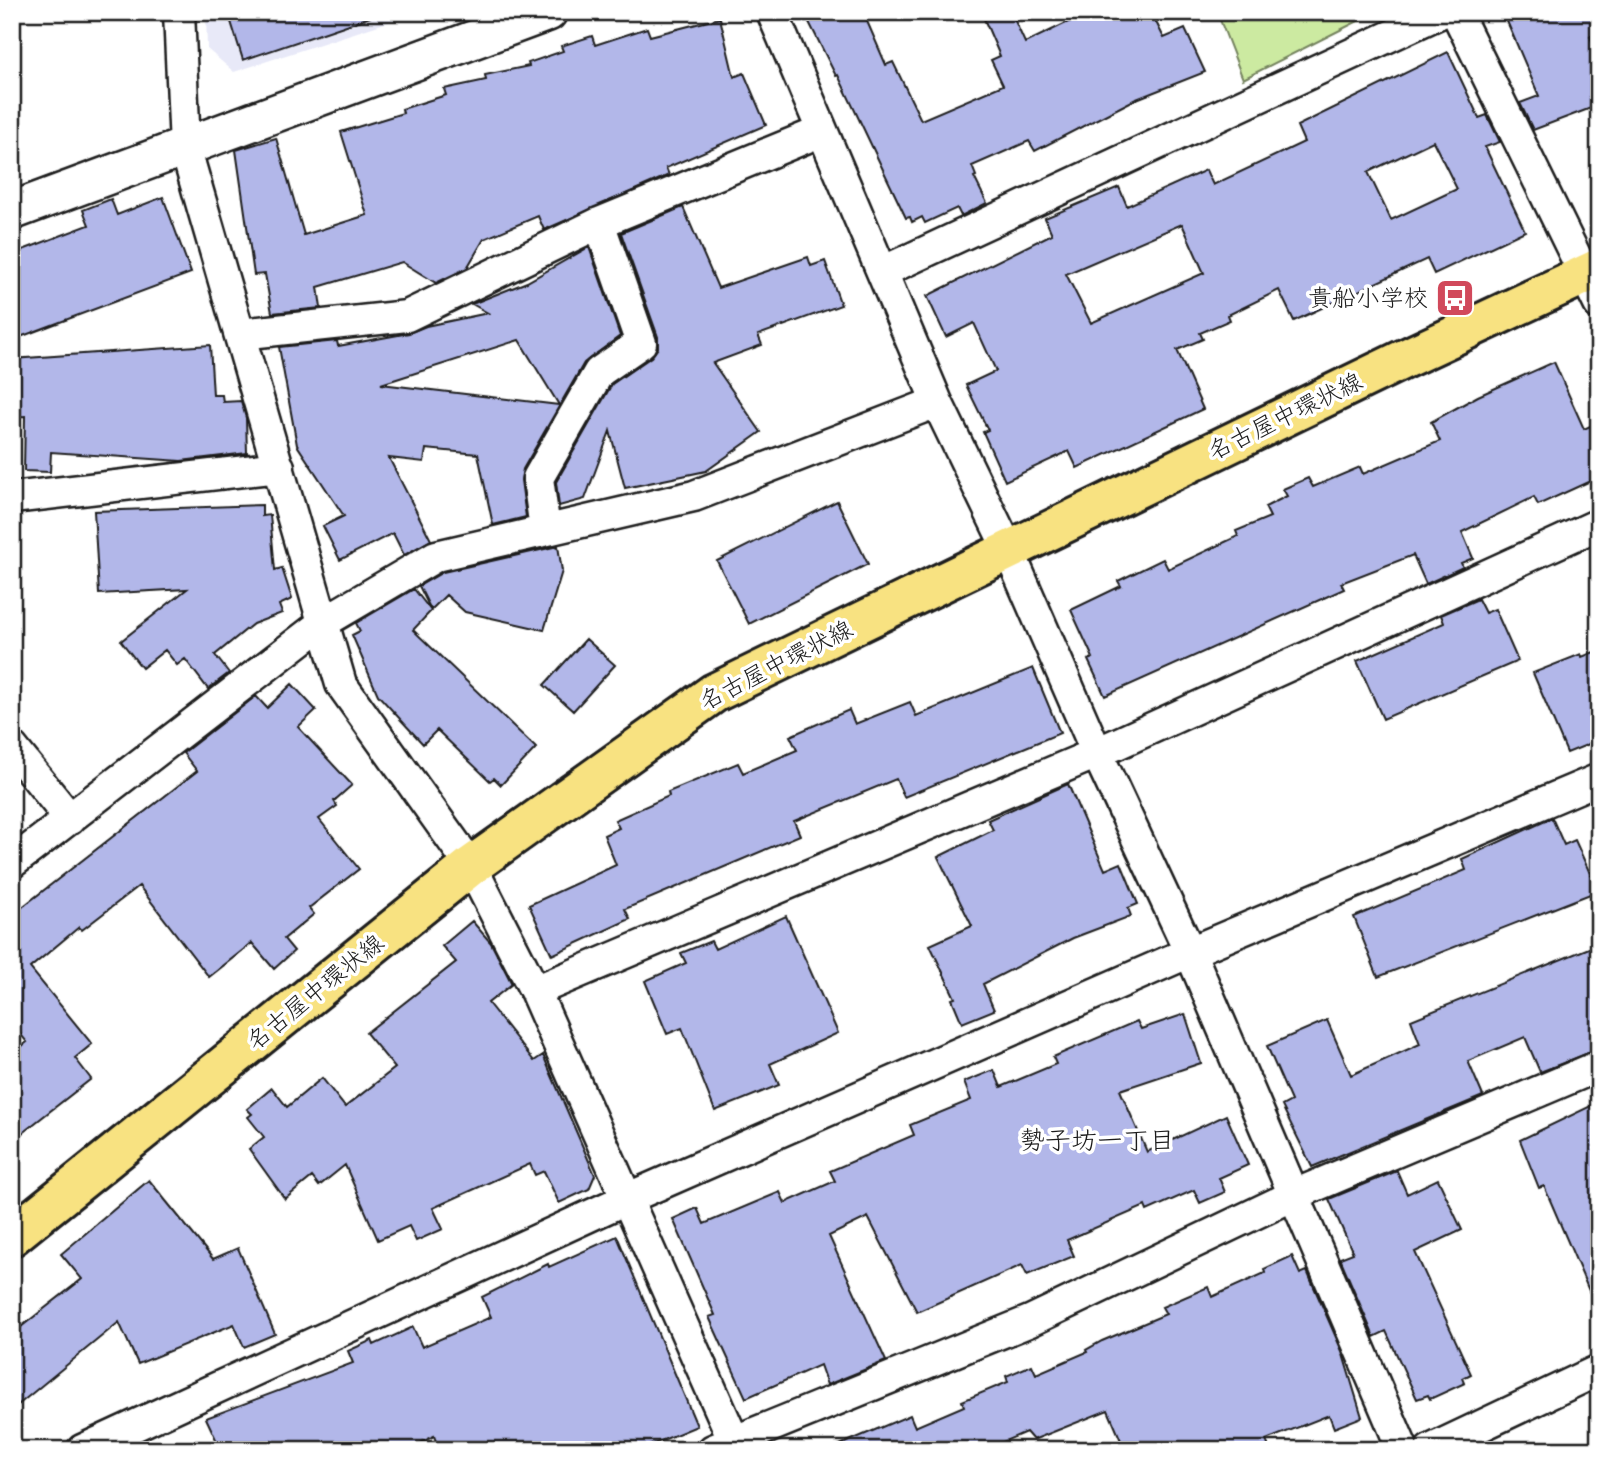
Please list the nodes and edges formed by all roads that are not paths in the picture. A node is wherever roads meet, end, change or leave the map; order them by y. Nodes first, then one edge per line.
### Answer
1 (179, 12) edge
2 (548, 12) edge
3 (772, 12) edge
4 (1442, 12) edge
5 (1456, 12) edge
6 (822, 131) junction
7 (185, 147) junction
8 (12, 211) edge
9 (599, 223) junction
10 (882, 272) junction
11 (1595, 282) edge
12 (240, 334) junction
13 (936, 402) junction
14 (279, 467) junction
15 (12, 498) edge
16 (1599, 524) edge
17 (545, 530) junction
18 (1008, 549) junction
19 (324, 622) junction
20 (12, 747) edge
21 (1097, 753) junction
22 (1599, 779) edge
23 (70, 818) junction
24 (12, 863) edge
25 (471, 866) junction
26 (1190, 952) junction
27 (535, 991) junction
28 (1599, 1066) edge
29 (1294, 1195) junction
30 (626, 1199) junction
31 (12, 1236) edge
32 (1599, 1370) edge
33 (728, 1447) edge
34 (82, 1450) edge
35 (1403, 1450) edge
36 (1430, 1450) edge

1 - 7 street
2 - 7 street
3 - 6 street
4 - 10 street
5 - 11 street
6 - 9 street
6 - 10 street
7 - 8 street
7 - 12 street
9 - 12 street
9 - 17 street
10 - 13 street
11 - 18 main road, 名古屋中環状線
12 - 14 street
13 - 17 street
13 - 18 street
14 - 15 street
14 - 19 street
16 - 21 street
17 - 19 street
18 - 21 street
18 - 25 main road, 名古屋中環状線
19 - 23 street
19 - 25 street
20 - 23 street
21 - 26 street
21 - 27 street
22 - 26 street
23 - 24 street
25 - 27 street
25 - 31 main road, 名古屋中環状線
26 - 29 street
26 - 30 street
27 - 30 street
28 - 29 street
29 - 33 street
29 - 35 street
30 - 33 street
30 - 34 street
32 - 36 street

